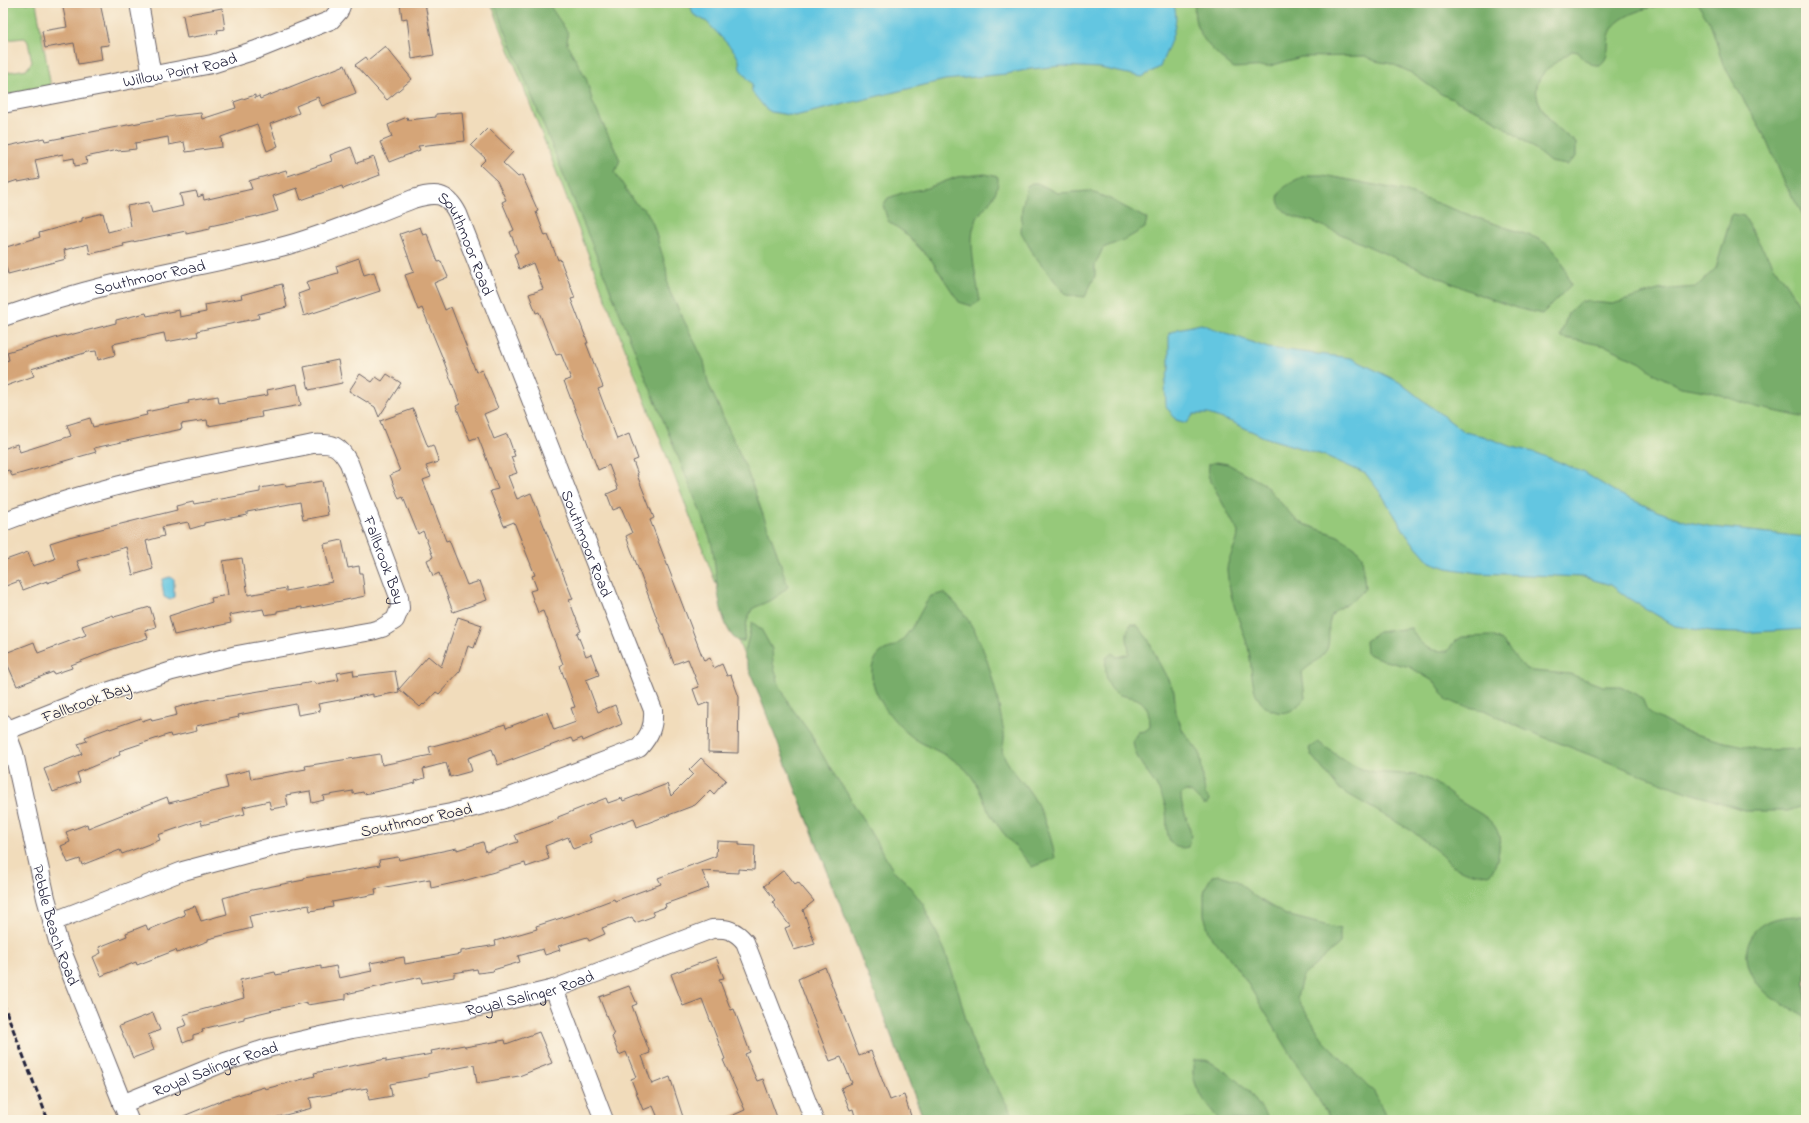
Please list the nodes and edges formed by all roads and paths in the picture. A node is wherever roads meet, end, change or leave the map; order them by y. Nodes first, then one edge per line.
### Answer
1 (139, 3) edge
2 (342, 3) edge
3 (152, 76) junction
4 (3, 104) edge
5 (3, 317) edge
6 (3, 522) edge
7 (4, 728) edge
8 (52, 922) junction
9 (554, 989) junction
10 (125, 1112) edge
11 (604, 1120) edge
12 (814, 1120) edge

1 - 3 street
2 - 3 street, Willow Point Road
3 - 4 street, Willow Point Road
5 - 8 street, Southmoor Road
6 - 7 street, Fallbrook Bay
7 - 8 street, Pebble Beach Road
8 - 10 street, Pebble Beach Road
9 - 10 street, Royal Salinger Road
9 - 11 street
9 - 12 street, Royal Salinger Road

